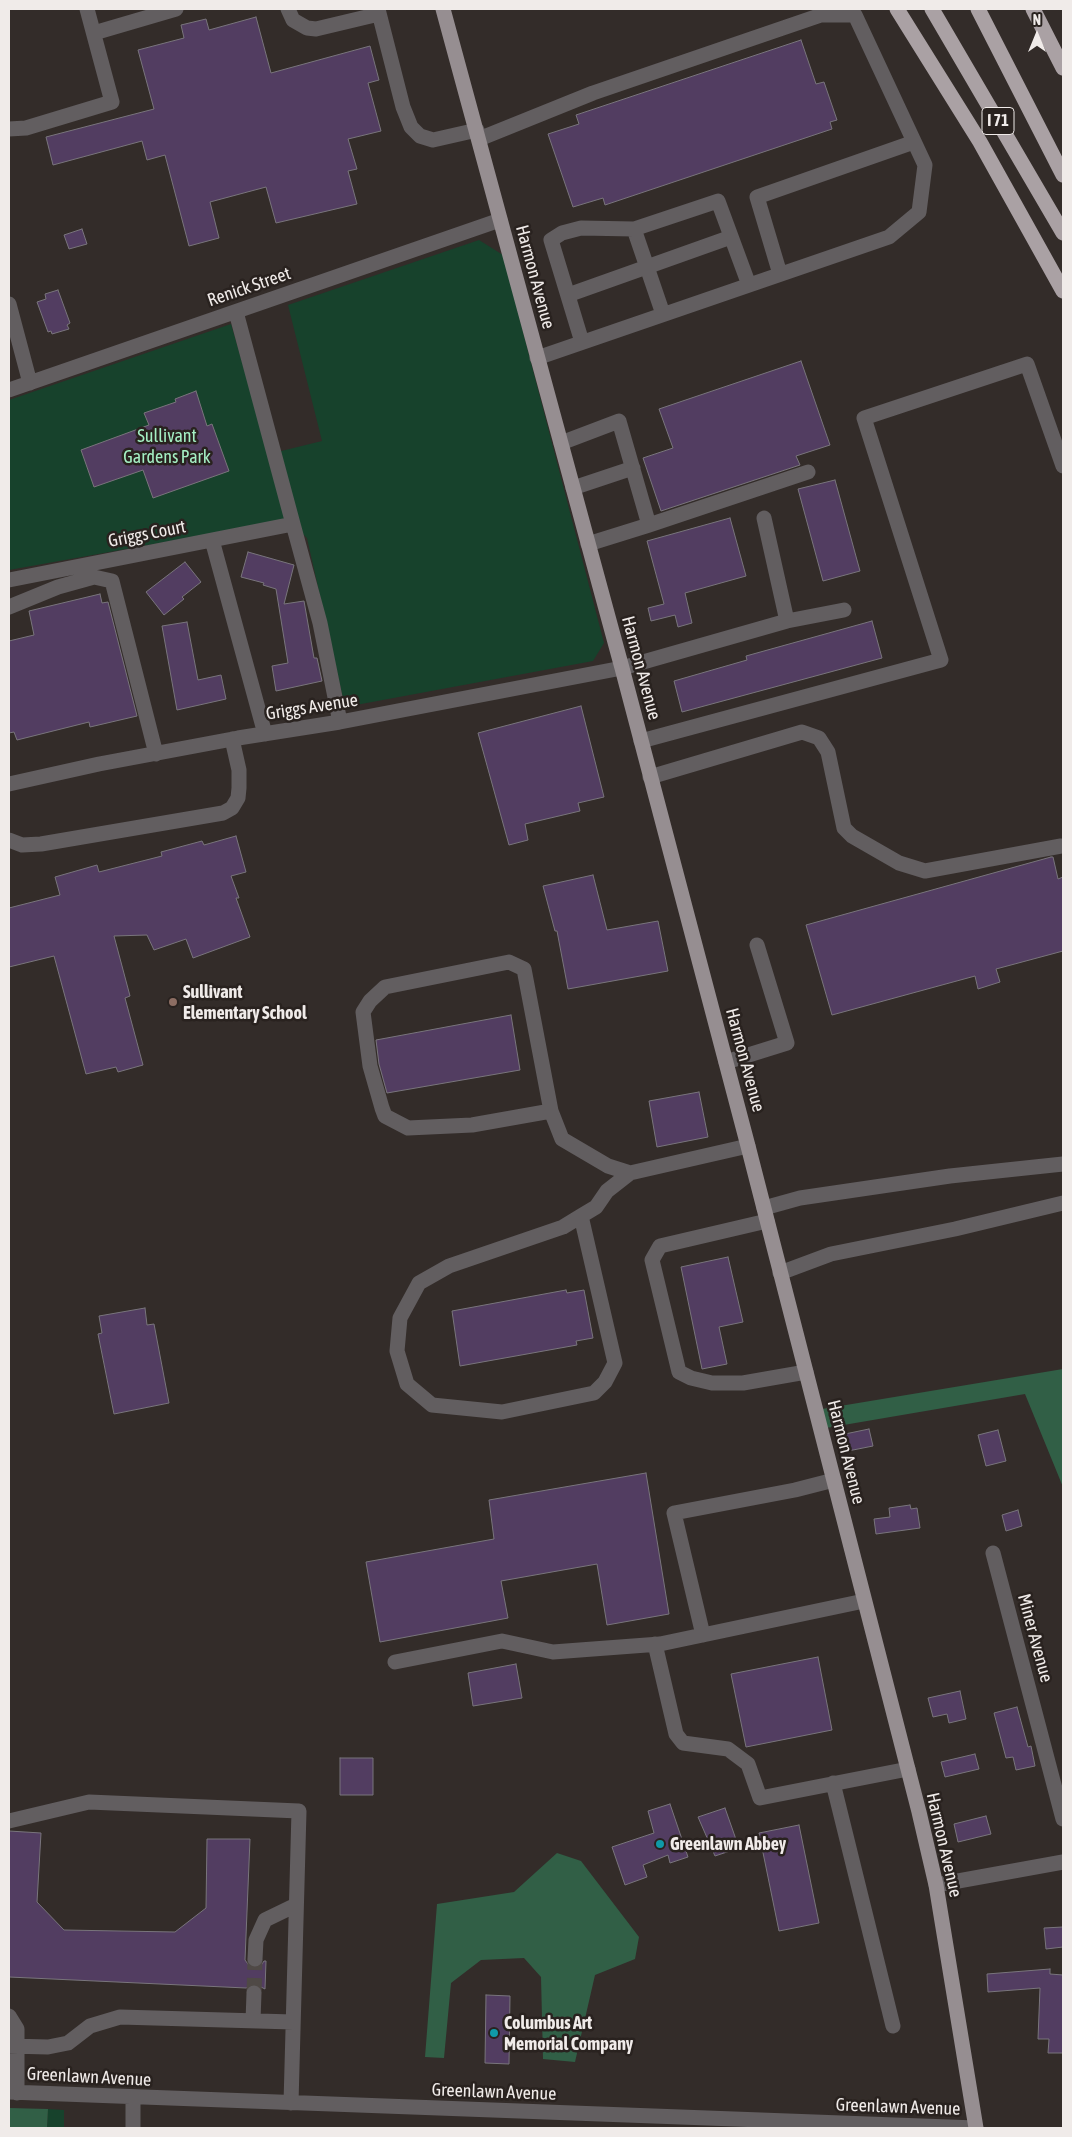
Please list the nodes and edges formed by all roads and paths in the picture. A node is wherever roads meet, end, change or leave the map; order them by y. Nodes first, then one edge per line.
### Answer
1 (87, 9) edge
2 (176, 9) edge
3 (288, 9) edge
4 (443, 9) edge
5 (897, 9) edge
6 (932, 9) edge
7 (978, 9) edge
8 (1033, 9) edge
9 (378, 11) edge
10 (94, 33) junction
11 (1063, 68) edge
12 (9, 129) edge
13 (478, 134) junction
14 (914, 142) junction
15 (1063, 175) edge
16 (500, 220) junction
17 (634, 229) junction
18 (1063, 233) edge
19 (731, 237) junction
20 (647, 267) junction
21 (780, 274) junction
22 (750, 285) junction
23 (1063, 291) edge
24 (568, 295) junction
25 (9, 304) edge
26 (236, 312) junction
27 (663, 314) junction
28 (582, 342) junction
29 (537, 358) junction
30 (30, 383) junction
31 (9, 390) edge
32 (561, 443) junction
33 (1063, 466) edge
34 (633, 468) junction
35 (808, 472) dead end
36 (573, 488) junction
37 (764, 518) dead end
38 (293, 524) junction
39 (649, 525) junction
40 (212, 540) junction
41 (588, 544) junction
42 (9, 580) edge
43 (9, 607) edge
44 (844, 610) dead end
45 (787, 621) junction
46 (622, 668) junction
47 (340, 722) junction
48 (264, 734) junction
49 (232, 739) junction
50 (641, 741) junction
51 (156, 754) junction
52 (650, 777) junction
53 (9, 784) edge
54 (9, 840) edge
55 (1061, 846) dead end
56 (757, 945) dead end
57 (726, 1062) junction
58 (551, 1111) junction
59 (748, 1146) junction
60 (1063, 1164) edge
61 (630, 1173) junction
62 (1063, 1204) edge
63 (765, 1215) junction
64 (581, 1216) junction
65 (780, 1273) junction
66 (806, 1372) junction
67 (834, 1480) junction
68 (993, 1553) dead end
69 (864, 1602) junction
70 (703, 1635) junction
71 (655, 1644) junction
72 (395, 1662) dead end
73 (908, 1769) junction
74 (833, 1783) junction
75 (1063, 1819) edge
76 (9, 1821) edge
77 (1063, 1862) edge
78 (936, 1885) junction
79 (296, 1905) junction
80 (255, 1959) tunnel mouth
81 (254, 1993) tunnel mouth
82 (9, 2016) edge
83 (253, 2021) junction
84 (293, 2022) junction
85 (894, 2026) dead end
86 (14, 2046) edge
87 (13, 2092) edge
88 (134, 2098) junction
89 (291, 2103) junction
90 (133, 2128) edge
91 (976, 2128) edge

1 - 10 street
2 - 10 street
3 - 9 street
4 - 13 main road, Harmon Avenue
5 - 23 highway
6 - 18 highway, I 71
7 - 15 highway
8 - 11 highway
9 - 13 street
10 - 12 street
13 - 14 street
13 - 16 main road, Harmon Avenue
14 - 21 street
14 - 21 street
16 - 26 street, Renick Street
16 - 29 main road, Harmon Avenue
17 - 19 street
17 - 20 street
17 - 24 street
19 - 20 street
19 - 22 street
20 - 24 street
20 - 27 street
21 - 22 street
22 - 27 street
24 - 28 street
25 - 30 street
26 - 30 street, Renick Street
26 - 38 street
27 - 28 street
28 - 29 street
29 - 32 main road, Harmon Avenue
30 - 31 street, Renick Street
32 - 34 street
32 - 36 main road, Harmon Avenue
33 - 50 street
34 - 36 street
34 - 39 street
35 - 39 street
36 - 41 main road, Harmon Avenue
37 - 45 street
38 - 40 street, Griggs Court
38 - 47 street
39 - 41 street
40 - 42 street, Griggs Court
40 - 48 street
41 - 46 main road, Harmon Avenue
43 - 51 street
44 - 45 street, Griggs Avenue
45 - 46 street, Griggs Avenue
46 - 47 street, Griggs Avenue
46 - 50 main road, Harmon Avenue
47 - 48 street, Griggs Avenue
48 - 49 street, Griggs Avenue
49 - 51 street, Griggs Avenue
49 - 54 street
50 - 52 main road, Harmon Avenue
51 - 53 street, Griggs Avenue
52 - 55 street
52 - 57 main road, Harmon Avenue
56 - 57 street
57 - 59 main road, Harmon Avenue
58 - 58 street
58 - 61 street
59 - 61 street
59 - 63 main road, Harmon Avenue
60 - 63 street
61 - 64 street
62 - 65 street
63 - 65 main road, Harmon Avenue
63 - 66 street
64 - 64 street
65 - 66 main road, Harmon Avenue
66 - 67 main road, Harmon Avenue
67 - 69 main road, Harmon Avenue
67 - 70 street
68 - 75 street, Miner Avenue
69 - 70 street
69 - 73 main road, Harmon Avenue
70 - 71 street
71 - 72 street
71 - 74 street
73 - 74 street
73 - 78 main road, Harmon Avenue
74 - 85 street
76 - 79 street
77 - 78 street
78 - 91 main road, Harmon Avenue
79 - 80 street
79 - 84 street
81 - 83 street
82 - 86 street
83 - 84 street
83 - 86 street
84 - 89 street
86 - 87 street
87 - 88 street, Greenlawn Avenue
88 - 89 street, Greenlawn Avenue
88 - 90 street
89 - 91 street, Greenlawn Avenue

